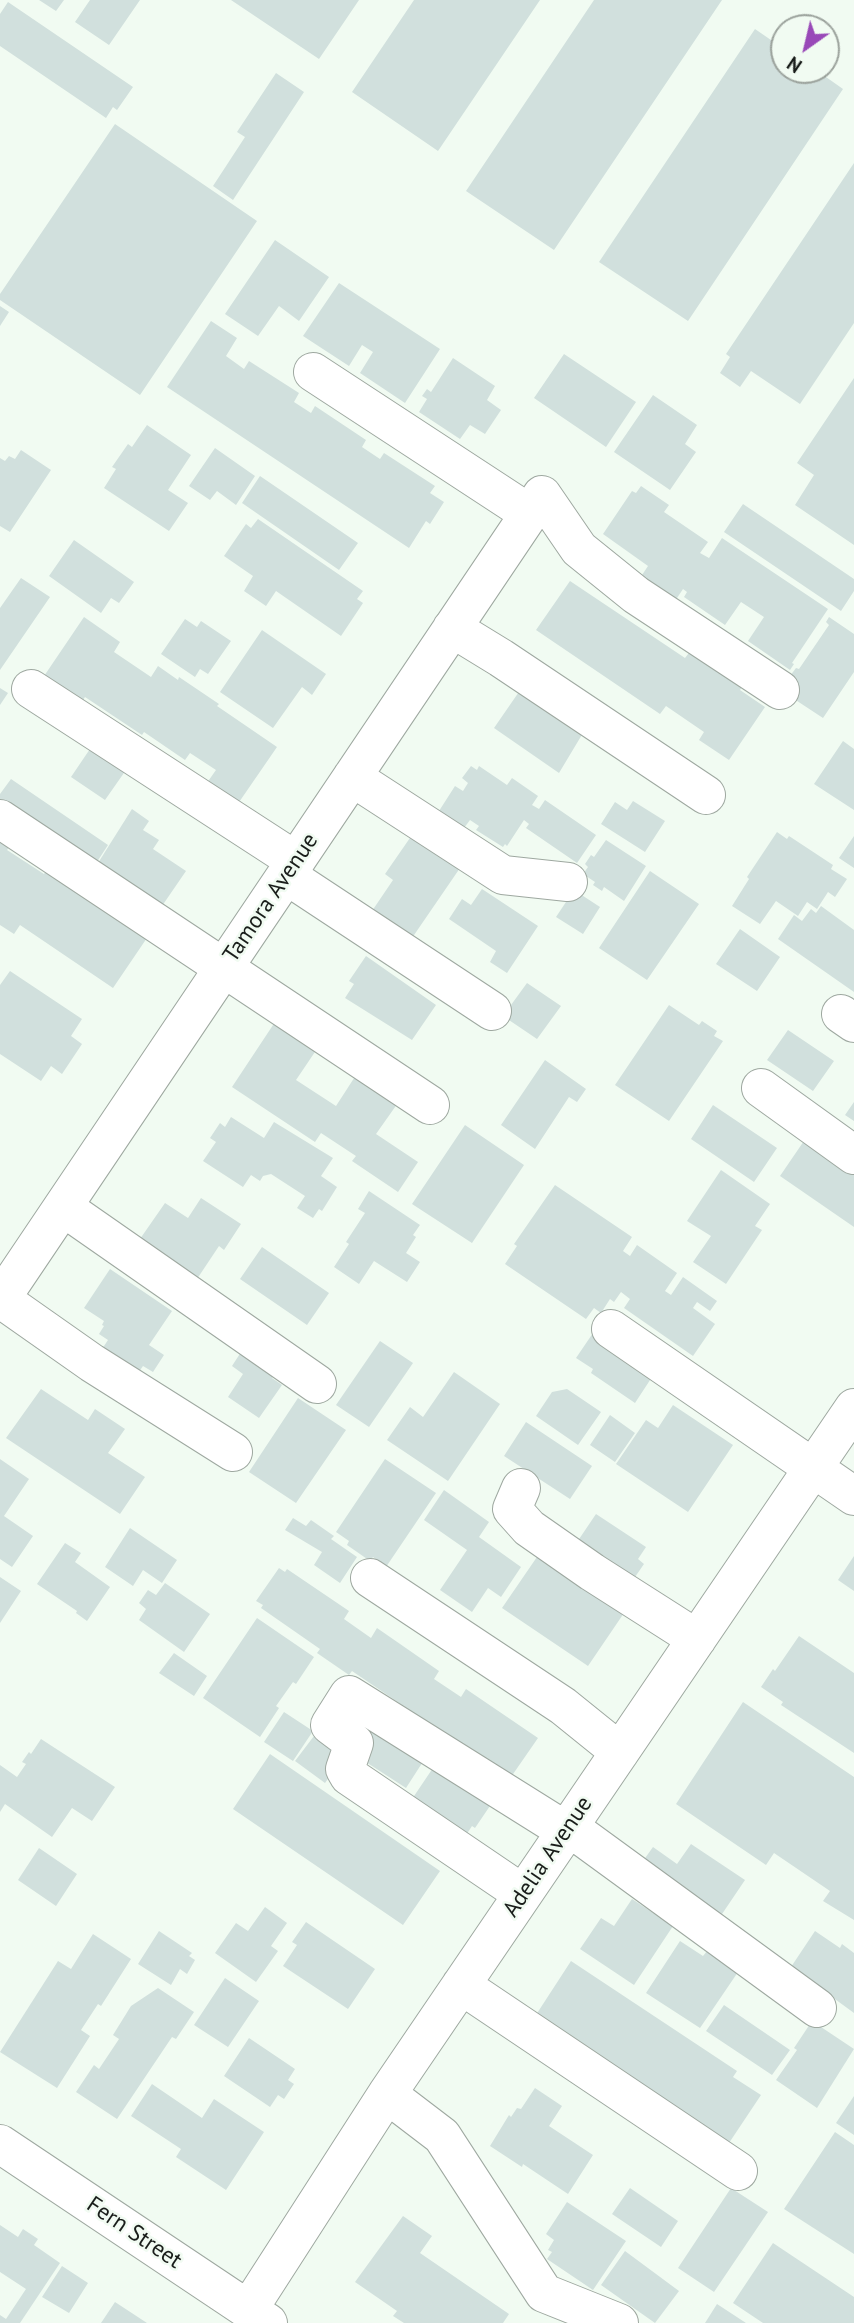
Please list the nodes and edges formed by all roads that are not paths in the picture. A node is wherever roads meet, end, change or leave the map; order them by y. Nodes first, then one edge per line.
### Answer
1 (313, 372) dead end
2 (536, 504) junction
3 (452, 628) junction
4 (31, 690) dead end
5 (780, 690) dead end
6 (352, 777) junction
7 (706, 795) dead end
8 (0, 820) edge
9 (291, 868) junction
10 (568, 882) dead end
11 (225, 967) junction
12 (492, 1011) dead end
13 (761, 1088) dead end
14 (430, 1105) dead end
15 (854, 1155) edge
16 (63, 1207) junction
17 (0, 1300) edge
18 (611, 1329) dead end
19 (317, 1384) dead end
20 (854, 1408) edge
21 (233, 1452) dead end
22 (813, 1468) junction
23 (521, 1488) dead end
24 (854, 1496) edge
25 (370, 1578) dead end
26 (697, 1639) junction
27 (620, 1752) junction
28 (568, 1829) junction
29 (523, 1894) junction
30 (461, 1985) junction
31 (817, 2008) dead end
32 (387, 2095) junction
33 (0, 2144) edge
34 (738, 2171) dead end
35 (258, 2316) edge
36 (619, 2323) edge

1 - 2 street
2 - 3 street, Tamora Avenue
2 - 5 street
3 - 6 street, Tamora Avenue
3 - 7 street
4 - 9 street
6 - 9 street, Tamora Avenue
6 - 10 street
8 - 11 street
9 - 11 street, Tamora Avenue
9 - 12 street
11 - 14 street
11 - 16 street, Tamora Avenue
13 - 15 street
16 - 17 street, Tamora Avenue
16 - 19 street
17 - 21 street
18 - 22 street
20 - 22 street, Adelia Avenue
22 - 24 street
22 - 26 street, Adelia Avenue
23 - 26 street
25 - 27 street
26 - 27 street, Adelia Avenue
27 - 28 street, Adelia Avenue
28 - 29 street, Adelia Avenue
28 - 29 street
28 - 31 street
29 - 30 street, Adelia Avenue
30 - 32 street, Adelia Avenue
30 - 34 street
32 - 35 street, Adelia Avenue
32 - 36 street
33 - 35 street, Fern Street

